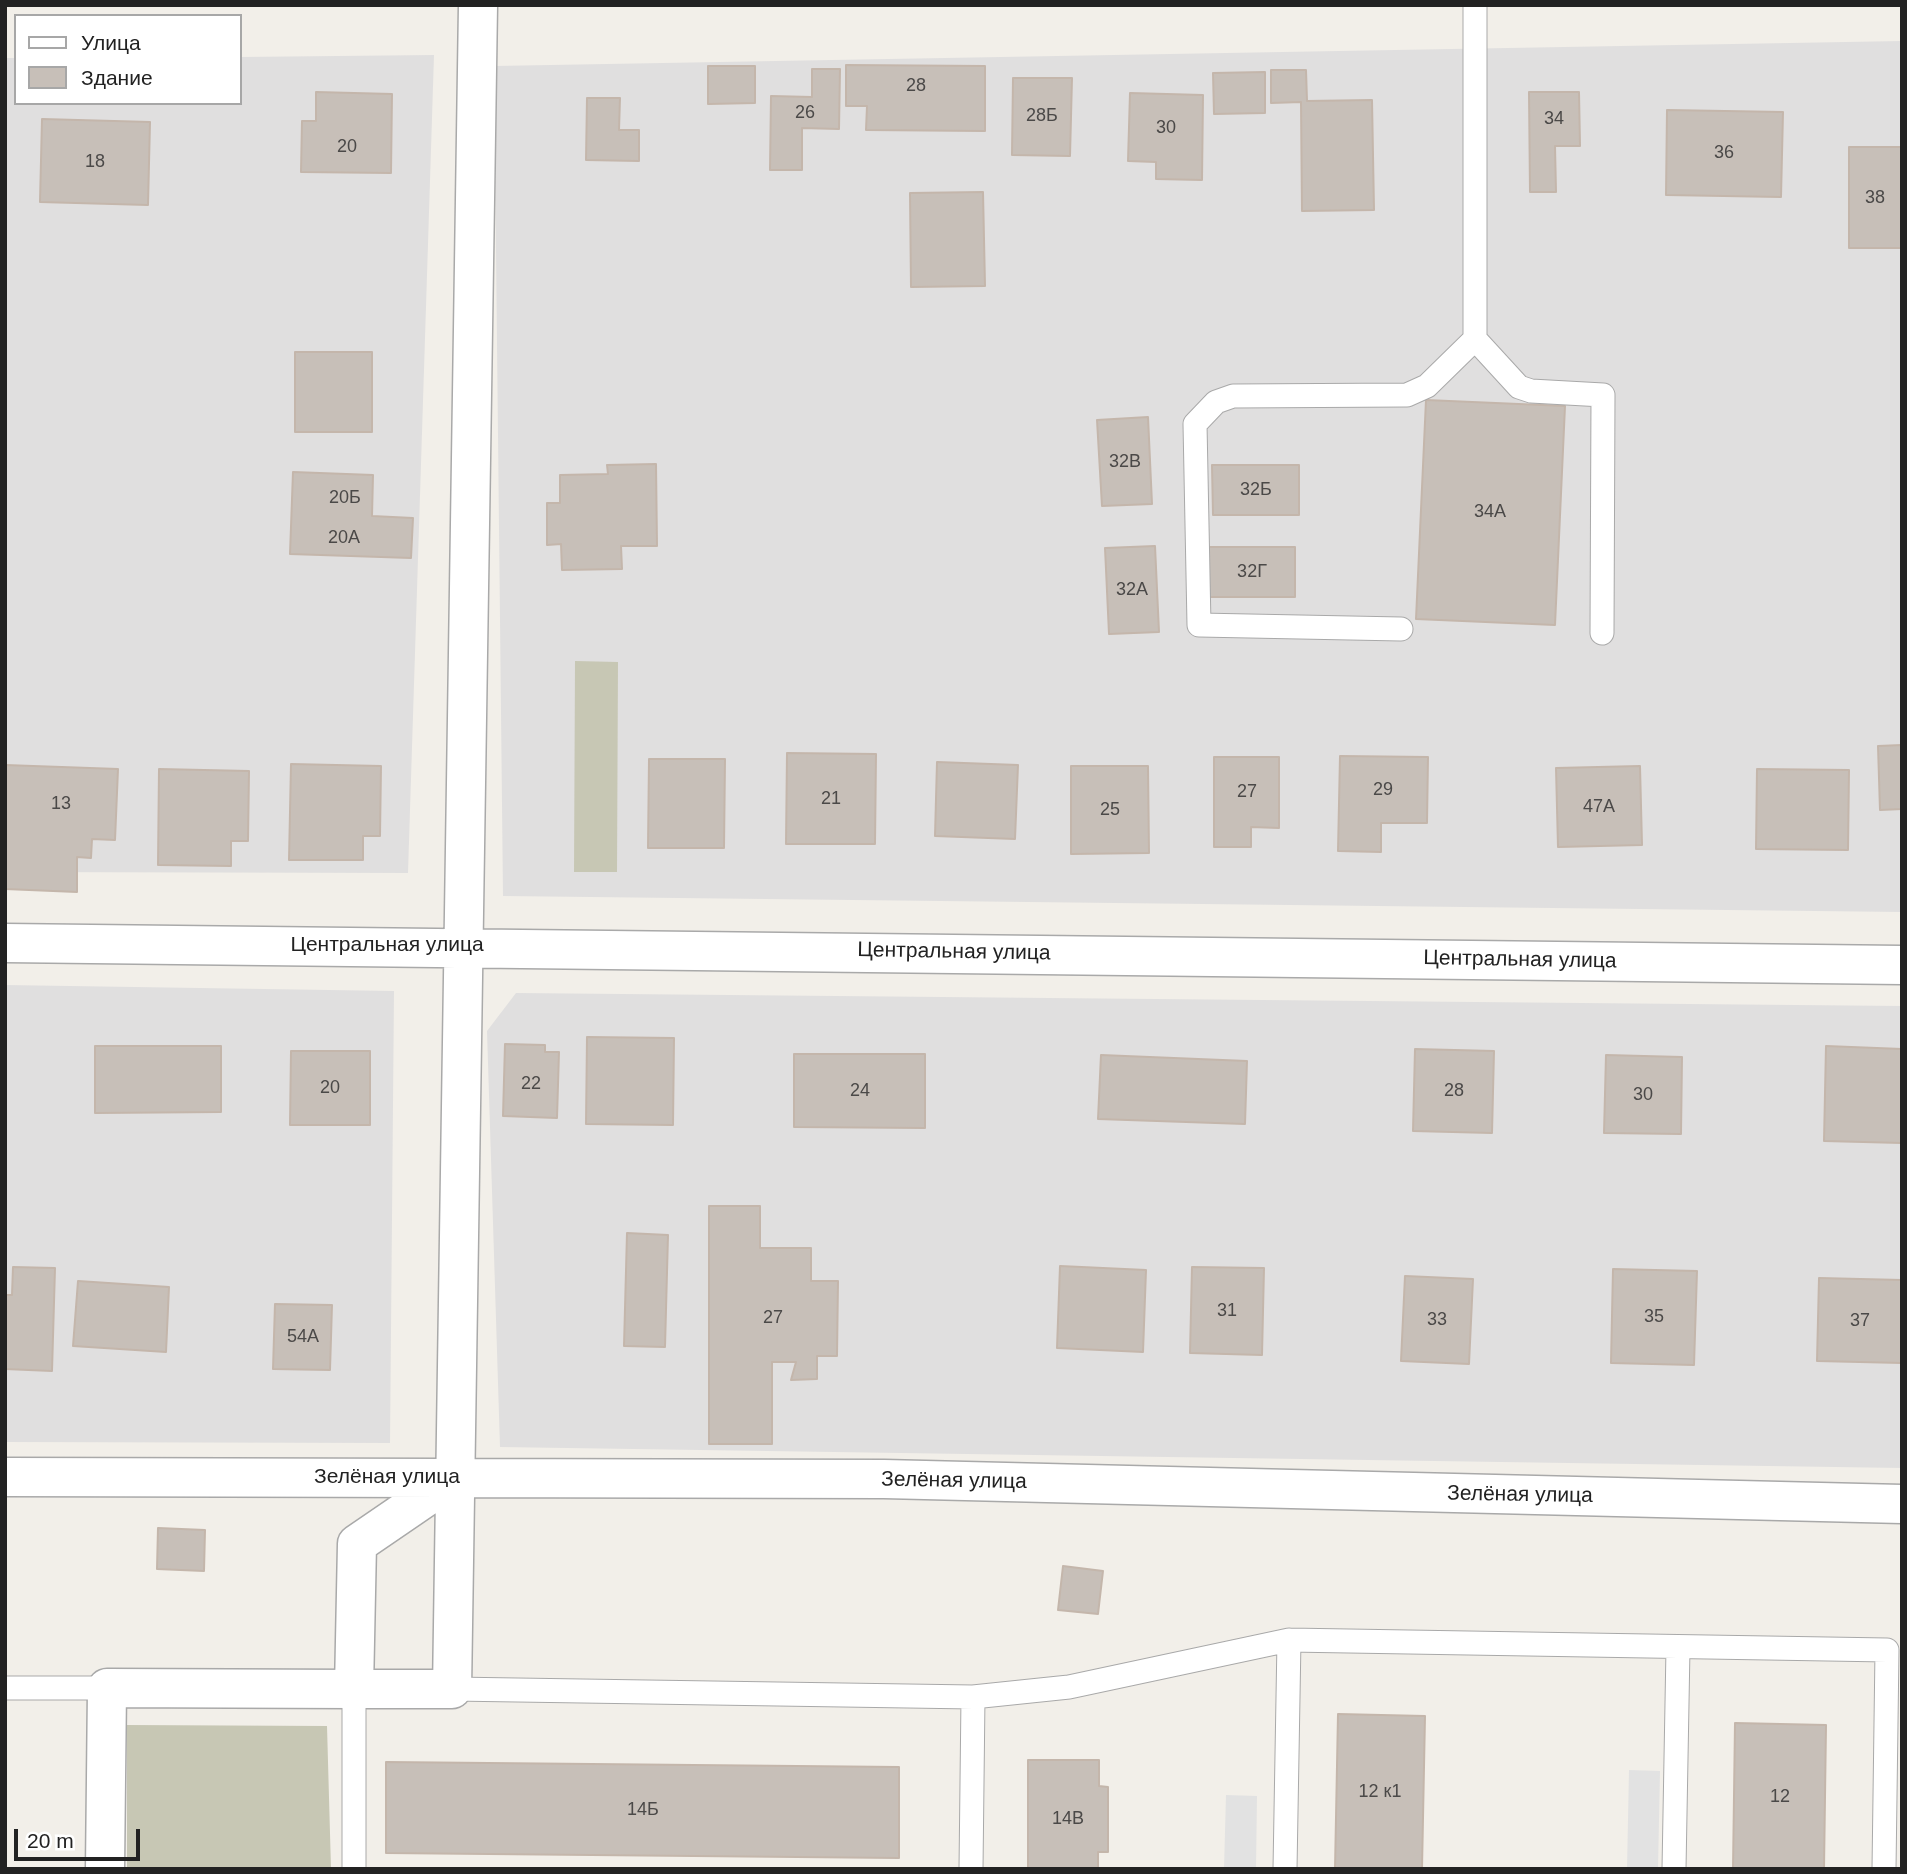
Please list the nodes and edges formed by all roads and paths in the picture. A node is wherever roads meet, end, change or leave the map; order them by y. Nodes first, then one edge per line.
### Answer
1 (478, 5) edge
2 (1475, 5) edge
3 (1475, 339) junction
4 (1401, 629) dead end
5 (1602, 633) dead end
6 (5, 943) edge
7 (463, 946) junction
8 (1902, 965) edge
9 (5, 1477) edge
10 (455, 1477) junction
11 (1902, 1504) edge
12 (1289, 1640) junction
13 (1678, 1648) junction
14 (5, 1688) edge
15 (107, 1688) junction
16 (354, 1689) junction
17 (452, 1689) junction
18 (974, 1697) junction
19 (105, 1869) edge
20 (354, 1869) edge
21 (971, 1869) edge
22 (1284, 1869) edge
23 (1674, 1869) edge
24 (1884, 1869) edge

1 - 7 street
2 - 3 lane
3 - 4 lane
3 - 5 lane
6 - 7 street, Центральная улица
7 - 8 street, Центральная улица
7 - 10 street
9 - 10 street, Зелёная улица
10 - 11 street, Зелёная улица
10 - 16 street
10 - 17 street
12 - 13 lane
12 - 18 lane
12 - 22 lane
13 - 23 lane
13 - 24 lane
14 - 15 lane
15 - 16 street
15 - 19 street
16 - 17 street
16 - 20 lane
17 - 18 lane
18 - 21 lane

